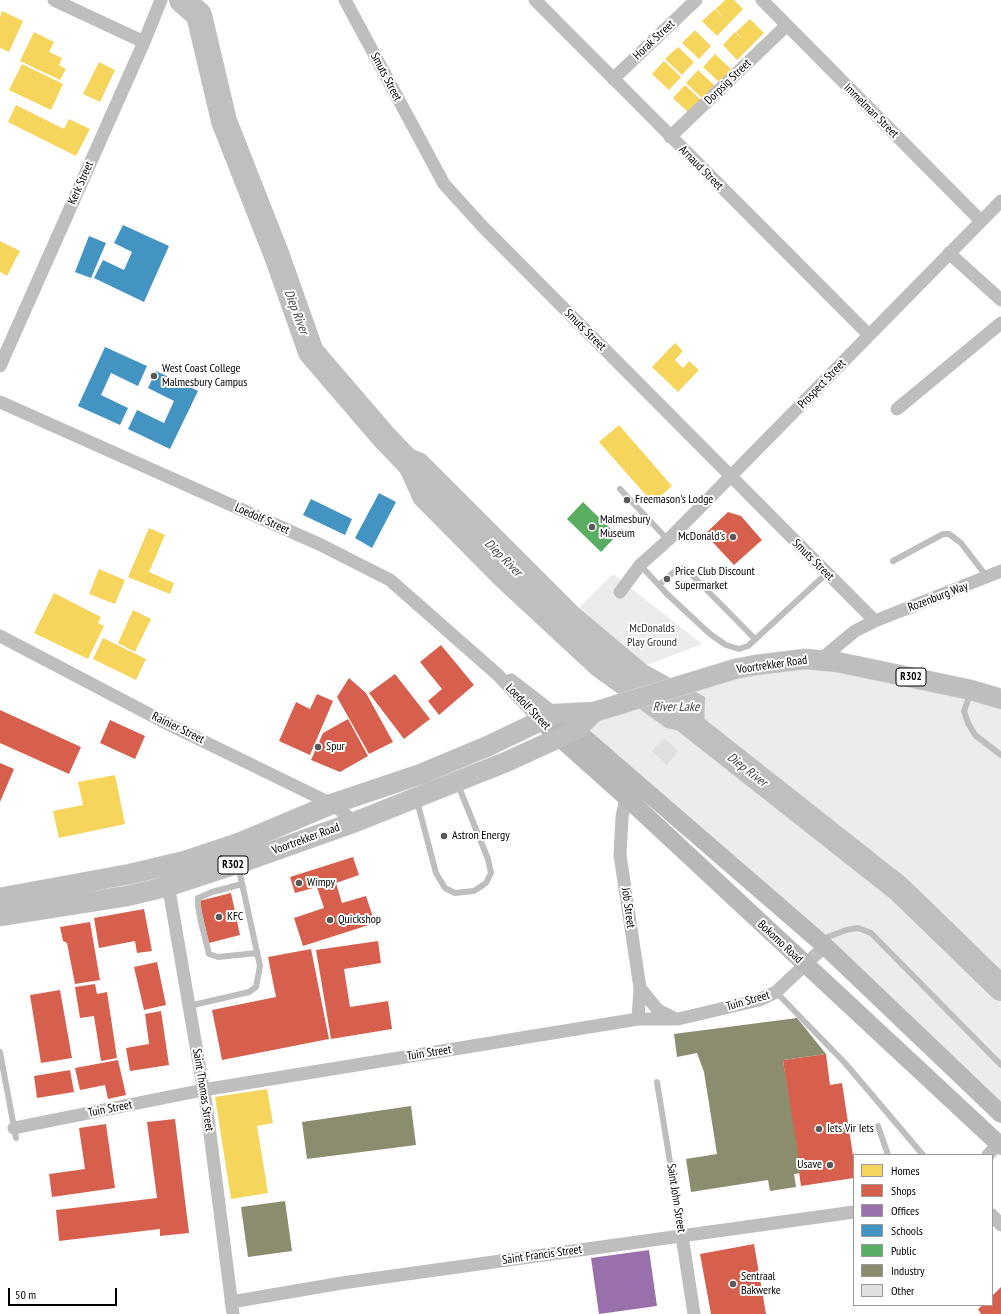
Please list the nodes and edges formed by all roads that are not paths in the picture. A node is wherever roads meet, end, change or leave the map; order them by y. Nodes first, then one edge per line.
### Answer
1 (54, 0) edge
2 (161, 0) edge
3 (345, 0) edge
4 (535, 0) edge
5 (696, 0) edge
6 (762, 0) edge
7 (786, 26) junction
8 (145, 37) junction
9 (613, 79) junction
10 (670, 137) junction
11 (1001, 200) edge
12 (981, 221) junction
13 (950, 253) junction
14 (1001, 300) edge
15 (1001, 323) edge
16 (869, 335) junction
17 (0, 366) edge
18 (0, 402) edge
19 (897, 409) dead end
20 (730, 477) junction
21 (620, 489) dead end
22 (668, 540) junction
23 (893, 561) dead end
24 (640, 565) junction
25 (1001, 571) edge
26 (826, 574) junction
27 (987, 577) junction
28 (659, 586) junction
29 (620, 592) dead end
30 (875, 621) junction
31 (0, 636) edge
32 (755, 638) junction
33 (820, 660) junction
34 (971, 690) junction
35 (1001, 699) edge
36 (594, 712) junction
37 (548, 717) junction
38 (568, 734) junction
39 (1001, 755) edge
40 (457, 781) junction
41 (626, 797) junction
42 (416, 798) junction
43 (332, 804) junction
44 (355, 822) junction
45 (238, 863) junction
46 (167, 876) junction
47 (242, 884) junction
48 (0, 898) edge
49 (0, 916) edge
50 (822, 943) junction
51 (257, 953) junction
52 (806, 965) junction
53 (640, 988) junction
54 (776, 992) junction
55 (190, 1006) junction
56 (638, 1019) junction
57 (678, 1019) junction
58 (0, 1052) edge
59 (1001, 1065) edge
60 (657, 1082) dead end
61 (203, 1090) junction
62 (1001, 1114) edge
63 (878, 1126) dead end
64 (15, 1133) joint
65 (997, 1146) edge
66 (888, 1154) edge
67 (922, 1154) edge
68 (853, 1212) edge
69 (993, 1216) edge
70 (1001, 1225) edge
71 (682, 1236) junction
72 (232, 1308) edge
73 (694, 1314) edge

1 - 8 street
2 - 8 street, Kerk Street
3 - 20 street, Smuts Street
4 - 9 street, Arnaud Street
5 - 9 street, Horak Street
6 - 7 street, Immelman Street
7 - 10 street, Dorpsig Street
7 - 12 street, Immelman Street
8 - 17 street, Kerk Street
9 - 10 street, Arnaud Street
10 - 16 street, Arnaud Street
11 - 12 street, Prospect Street
12 - 13 street, Prospect Street
13 - 14 street
13 - 16 street, Prospect Street
15 - 19 street
16 - 20 street, Prospect Street
18 - 37 street, Loedolf Street
20 - 22 street, Prospect Street
20 - 26 street, Smuts Street
21 - 22 lane
22 - 24 street, Prospect Street
23 - 27 lane
24 - 28 lane
24 - 29 street, Prospect Street
25 - 27 street, Rozenburg Way
26 - 30 street, Smuts Street
26 - 32 lane
27 - 30 street, Rozenburg Way
28 - 32 lane
28 - 32 lane
30 - 33 street, Rozenburg Way
31 - 43 street, Rainier Street
33 - 34 main road, Voortrekker Road / R302
33 - 36 main road, Voortrekker Road / R302
34 - 35 main road, Voortrekker Road / R302
34 - 39 lane
36 - 37 main road, Voortrekker Road / R302
36 - 38 main road, Voortrekker Road / R302
37 - 38 main road
37 - 43 main road, Voortrekker Road / R302
38 - 40 main road, Voortrekker Road / R302
38 - 41 main road, Bokomo Road
38 - 50 main road
40 - 42 main road, Voortrekker Road / R302
40 - 42 lane
41 - 52 main road, Bokomo Road
41 - 53 street, Job Street
42 - 44 main road, Voortrekker Road / R302
43 - 44 street, Rainier Street
43 - 46 main road, Voortrekker Road / R302
44 - 45 main road, Voortrekker Road / R302
45 - 46 main road, Voortrekker Road / R302
45 - 47 lane
46 - 48 main road, Voortrekker Road / R302
46 - 49 main road, Voortrekker Road / R302
46 - 55 street, Saint Thomas Street
47 - 51 lane
47 - 51 lane
50 - 52 street, Tuin Street
50 - 59 lane
50 - 62 main road
51 - 55 lane
52 - 54 street, Tuin Street
52 - 65 main road, Bokomo Road
53 - 56 street, Job Street
53 - 57 street
54 - 57 street, Tuin Street
54 - 67 lane
55 - 61 street, Saint Thomas Street
56 - 57 street, Tuin Street
56 - 61 street, Tuin Street
58 - 64 lane
60 - 71 lane, Saint John Street
61 - 64 street, Tuin Street
61 - 72 street, Saint Thomas Street
63 - 66 lane
68 - 71 street, Saint Francis Street
69 - 70 street
71 - 72 street, Saint Francis Street
71 - 73 street, Saint John Street

